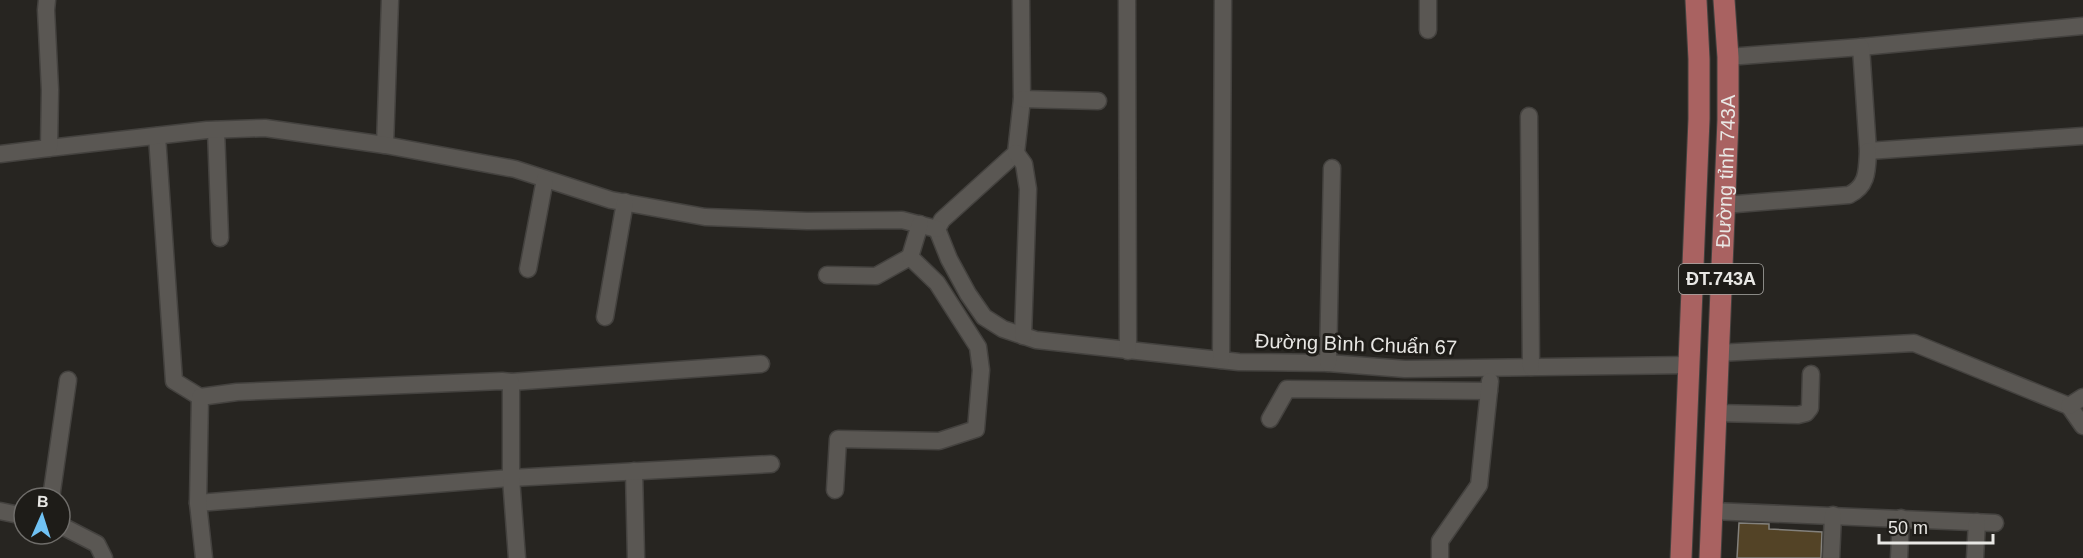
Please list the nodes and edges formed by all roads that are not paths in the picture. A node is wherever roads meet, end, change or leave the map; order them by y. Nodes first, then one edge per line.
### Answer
1 (47, 0) edge
2 (390, 0) edge
3 (1021, 0) edge
4 (1127, 0) edge
5 (1223, 0) edge
6 (1428, 0) edge
7 (1696, 0) edge
8 (1724, 0) edge
9 (2083, 26) edge
10 (1428, 30) dead end
11 (1861, 47) junction
12 (1728, 57) junction
13 (1022, 99) junction
14 (1098, 101) dead end
15 (1530, 116) dead end
16 (216, 130) junction
17 (158, 136) junction
18 (2083, 136) edge
19 (385, 145) junction
20 (49, 148) junction
21 (1868, 152) junction
22 (1016, 153) junction
23 (0, 154) edge
24 (1332, 168) dead end
25 (545, 179) junction
26 (625, 202) junction
27 (1724, 205) junction
28 (920, 224) junction
29 (937, 229) junction
30 (220, 238) dead end
31 (910, 257) junction
32 (528, 268) dead end
33 (827, 275) dead end
34 (605, 317) dead end
35 (1023, 336) junction
36 (1128, 351) junction
37 (1718, 353) junction
38 (1221, 360) junction
39 (1328, 363) junction
40 (761, 364) dead end
41 (1689, 365) junction
42 (1531, 367) junction
43 (1491, 368) junction
44 (1811, 374) dead end
45 (68, 380) dead end
46 (511, 382) junction
47 (1489, 391) junction
48 (200, 398) junction
49 (2076, 401) edge
50 (1716, 413) junction
51 (1270, 419) dead end
52 (2083, 426) edge
53 (771, 464) dead end
54 (634, 471) junction
55 (511, 478) junction
56 (53, 486) edge
57 (835, 490) dead end
58 (198, 503) junction
59 (1712, 510) junction
60 (1833, 515) junction
61 (1901, 518) junction
62 (1977, 522) junction
63 (1995, 523) dead end
64 (72, 531) edge
65 (104, 558) edge
66 (204, 558) edge
67 (517, 558) edge
68 (636, 558) edge
69 (1440, 558) edge
70 (1681, 558) edge
71 (1710, 558) edge
72 (1832, 558) edge
73 (1899, 558) edge
74 (1975, 558) edge

1 - 20 street
2 - 19 street
3 - 13 street
4 - 36 street
5 - 38 street
6 - 10 street
7 - 41 main road, Đường tỉnh 743A / ĐT.743A
8 - 12 main road, Đường tỉnh 743A / ĐT.743A
9 - 11 street
11 - 12 street
11 - 21 street
12 - 27 main road, Đường tỉnh 743A / ĐT.743A
13 - 14 street
13 - 22 street
15 - 42 street
16 - 17 street
16 - 19 street
16 - 30 street
17 - 20 street
17 - 48 street
18 - 21 street
19 - 25 street
20 - 23 street
21 - 27 street
22 - 29 street
22 - 35 street
24 - 39 street
25 - 26 street
25 - 32 street
26 - 28 street
26 - 34 street
27 - 37 main road, Đường tỉnh 743A / ĐT.743A
28 - 29 street
28 - 31 street
29 - 35 street, Đường Bình Chuẩn 67
31 - 33 street
31 - 57 street
35 - 36 street, Đường Bình Chuẩn 67
36 - 38 street, Đường Bình Chuẩn 67
37 - 49 street
37 - 50 main road, Đường tỉnh 743A / ĐT.743A
38 - 39 street, Đường Bình Chuẩn 67
39 - 43 street, Đường Bình Chuẩn 67
40 - 46 street
41 - 42 street, Đường Bình Chuẩn 67
41 - 70 main road, Đường tỉnh 743A / ĐT.743A
42 - 43 street, Đường Bình Chuẩn 67
43 - 47 street
44 - 50 street
45 - 56 street
46 - 48 street
46 - 55 street
47 - 51 street
47 - 69 street
48 - 58 street
49 - 52 street
50 - 59 main road, Đường tỉnh 743A / ĐT.743A
53 - 54 street
54 - 55 street
54 - 68 street
55 - 58 street
55 - 67 street
58 - 66 street
59 - 60 street
59 - 71 main road, Đường tỉnh 743A / ĐT.743A
60 - 61 street
60 - 72 street
61 - 62 street
61 - 73 street
62 - 63 street
62 - 74 street
64 - 65 street

